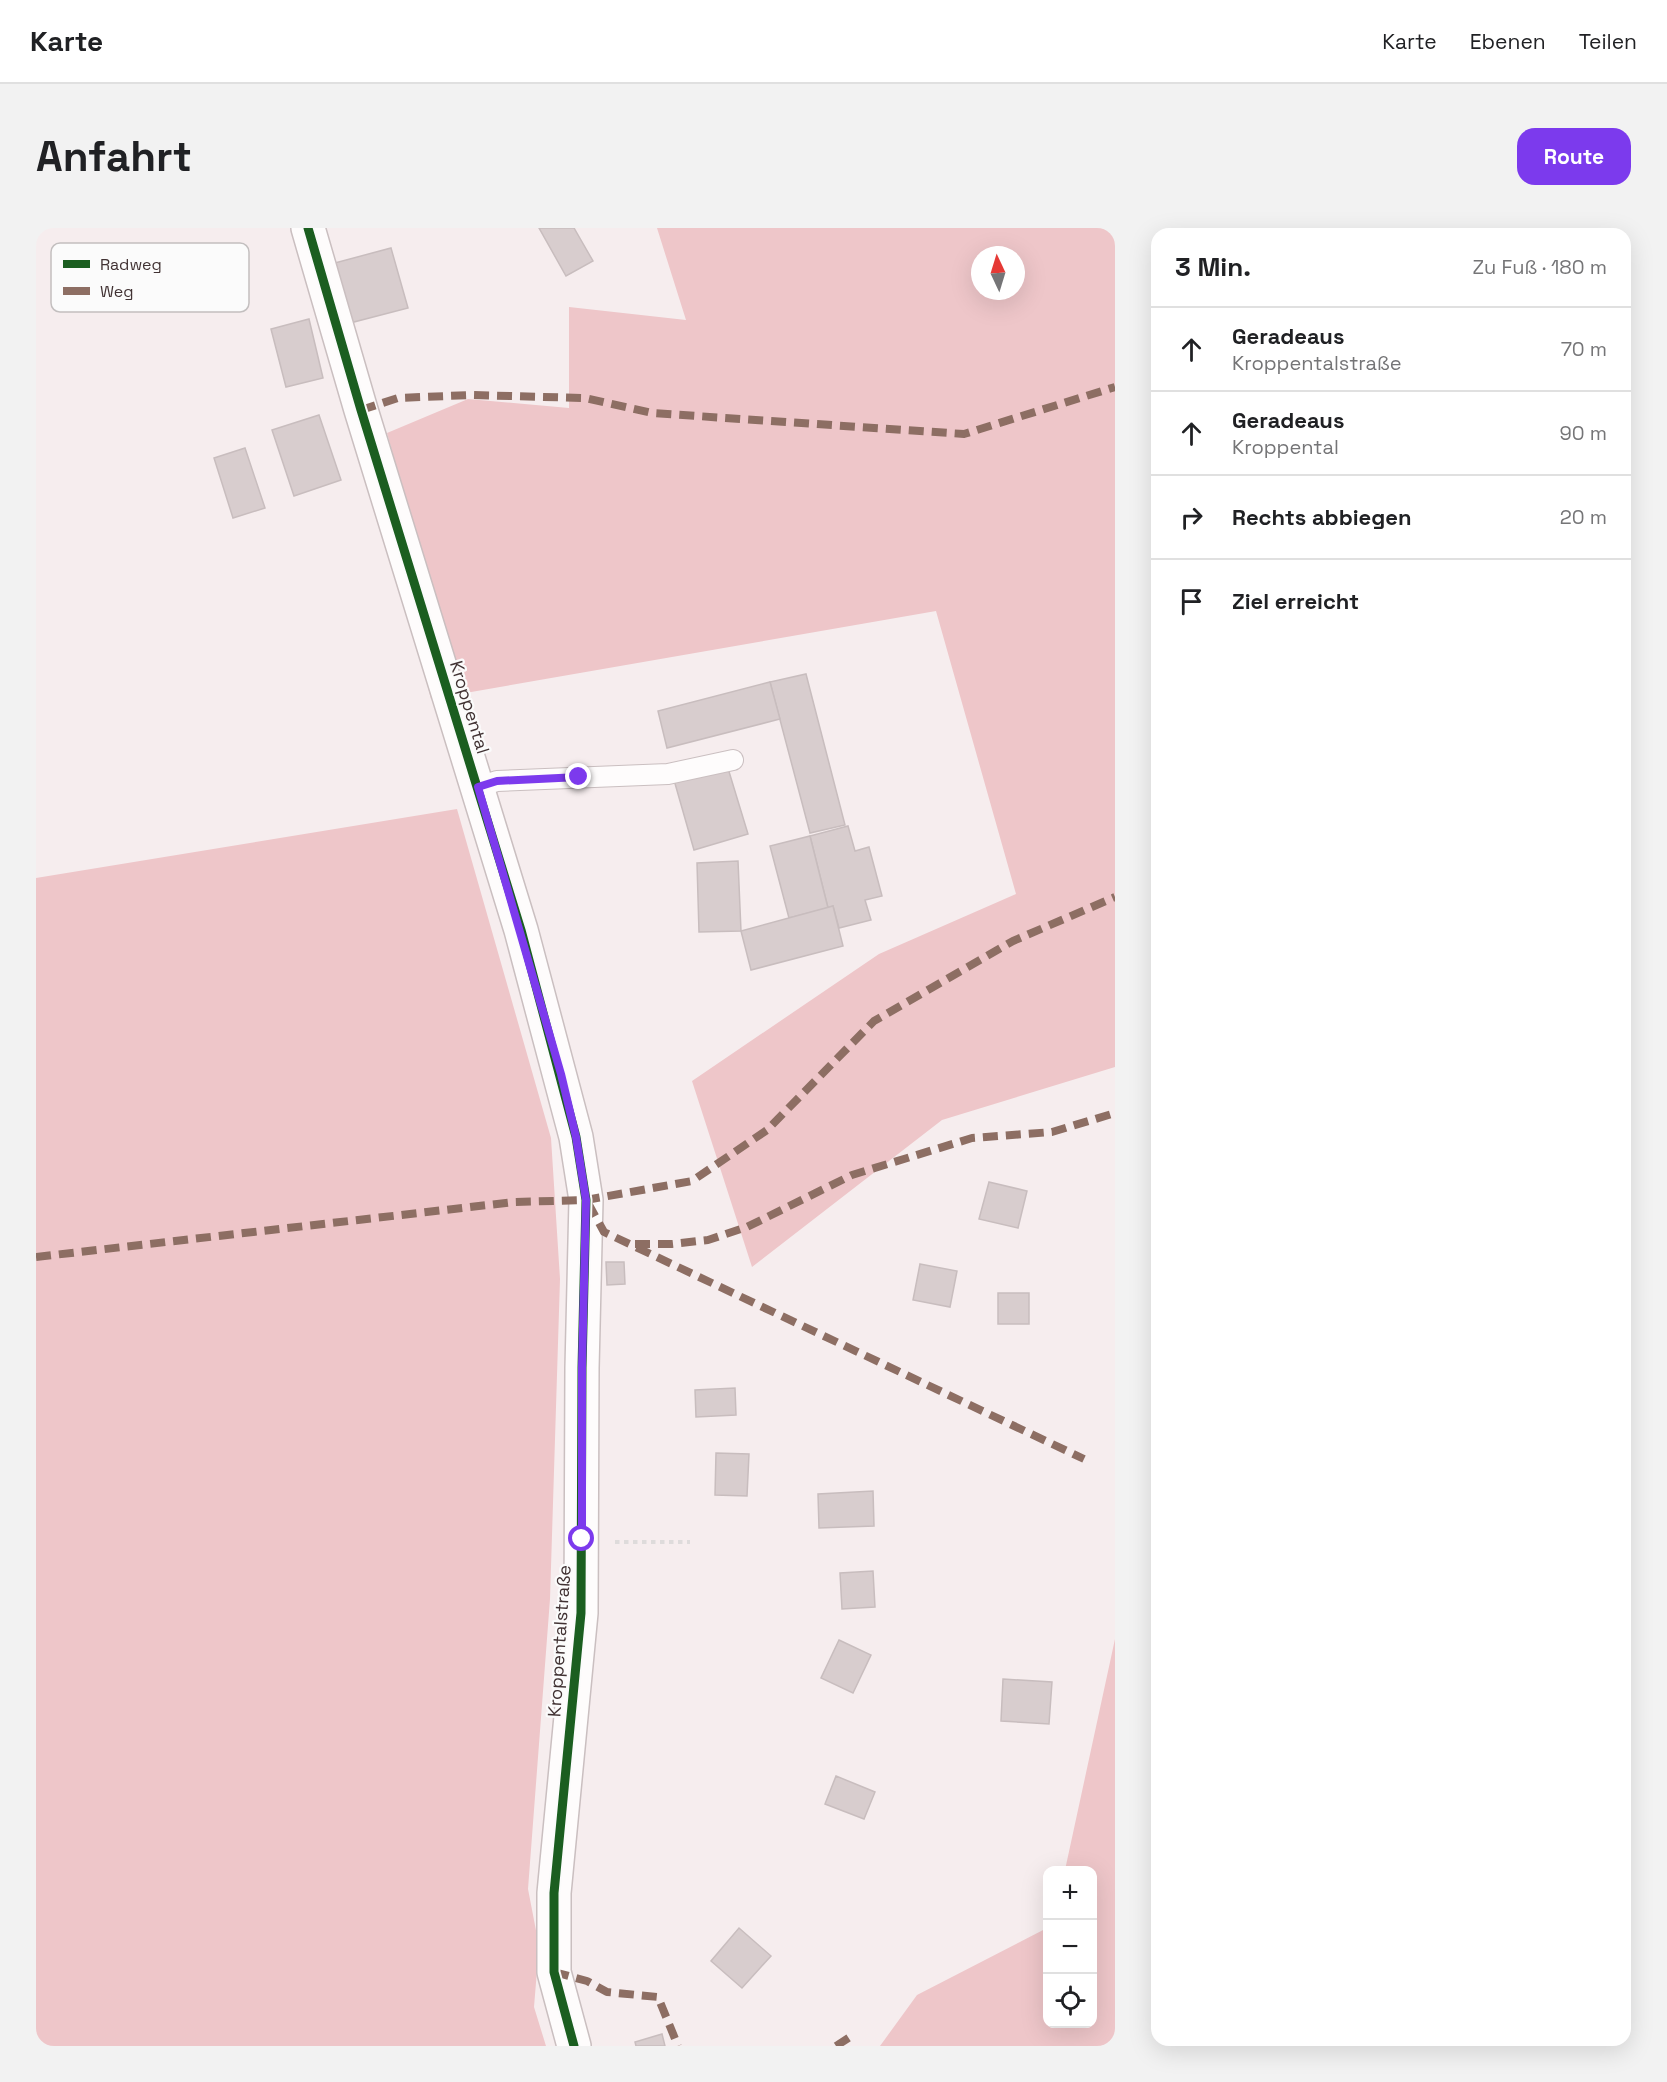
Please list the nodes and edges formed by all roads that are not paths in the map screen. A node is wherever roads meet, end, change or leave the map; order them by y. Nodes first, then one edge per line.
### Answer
1 (308, 228) edge
2 (733, 760) dead end
3 (478, 787) junction
4 (586, 1200) joint
5 (574, 2046) edge

1 - 3 street, Kroppental
2 - 3 lane
3 - 4 street, Kroppental
4 - 5 street, Kroppentalstraße

